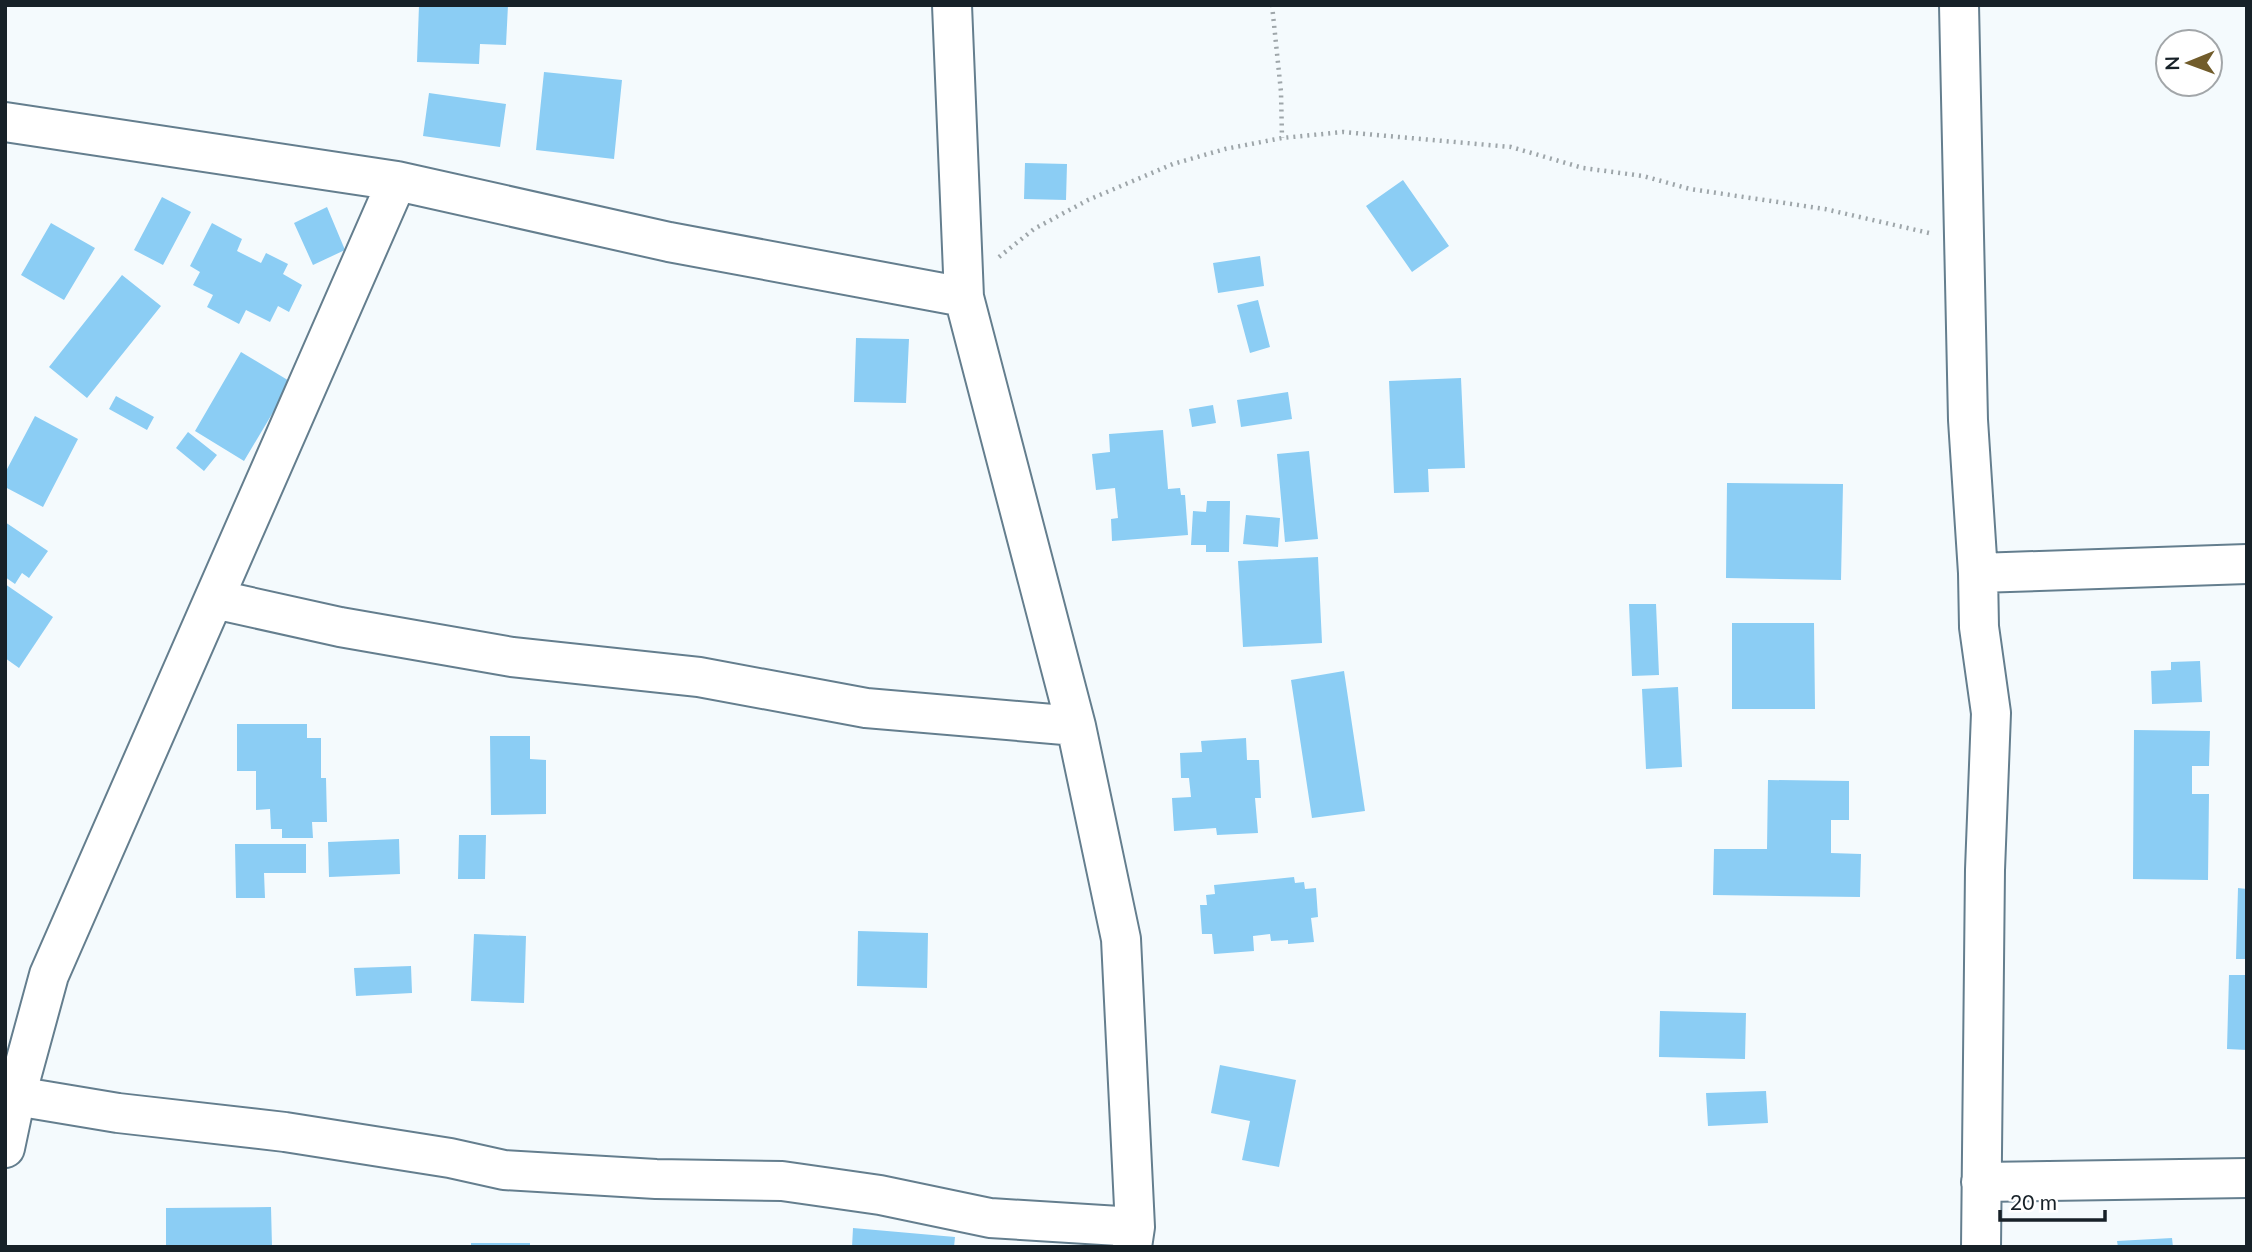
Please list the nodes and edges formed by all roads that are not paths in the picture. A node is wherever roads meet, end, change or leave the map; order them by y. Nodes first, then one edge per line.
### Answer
1 (952, 5) edge
2 (1959, 5) edge
3 (5, 122) edge
4 (397, 181) junction
5 (964, 297) junction
6 (2247, 564) edge
7 (1978, 573) junction
8 (214, 599) junction
9 (1076, 726) junction
10 (16, 1096) junction
11 (5, 1147) edge
12 (2247, 1178) edge
13 (1982, 1182) junction
14 (1134, 1237) edge
15 (1981, 1247) edge

1 - 5 street
2 - 7 street
3 - 4 street
4 - 5 street
4 - 8 street
5 - 9 street
6 - 7 street
7 - 13 street
8 - 9 street
8 - 10 street
9 - 14 street
10 - 11 street
10 - 14 street
12 - 13 street
13 - 15 street

